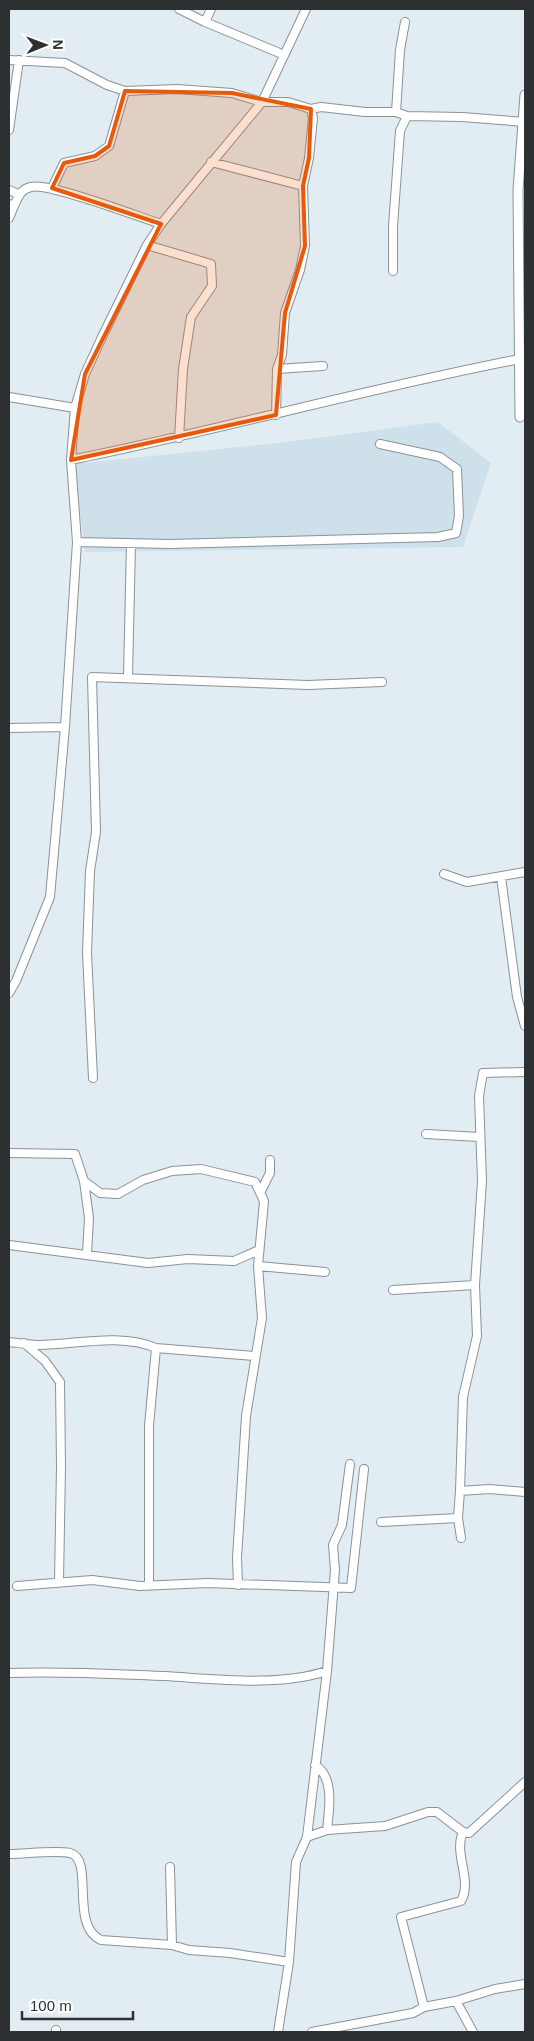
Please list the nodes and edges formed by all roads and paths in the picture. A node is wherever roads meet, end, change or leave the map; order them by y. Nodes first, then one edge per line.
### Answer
1 (179, 9) edge
2 (211, 9) edge
3 (306, 9) edge
4 (205, 22) junction
5 (405, 22) dead end
6 (282, 54) junction
7 (9, 60) edge
8 (19, 60) junction
9 (125, 91) junction
10 (525, 95) edge
11 (262, 102) junction
12 (311, 108) junction
13 (396, 112) junction
14 (407, 116) junction
15 (524, 121) edge
16 (9, 130) edge
17 (211, 162) junction
18 (303, 186) junction
19 (52, 188) junction
20 (9, 190) edge
21 (18, 194) junction
22 (12, 205) edge
23 (9, 218) edge
24 (161, 224) junction
25 (147, 245) junction
26 (392, 271) dead end
27 (522, 354) edge
28 (322, 366) dead end
29 (277, 369) junction
30 (9, 397) edge
31 (75, 408) junction
32 (276, 415) junction
33 (520, 417) dead end
34 (179, 438) junction
35 (380, 444) dead end
36 (71, 460) junction
37 (76, 542) junction
38 (131, 544) junction
39 (128, 677) junction
40 (382, 682) dead end
41 (65, 727) junction
42 (9, 728) edge
43 (525, 872) edge
44 (444, 874) dead end
45 (501, 877) junction
46 (9, 993) edge
47 (525, 1026) edge
48 (525, 1072) edge
49 (93, 1078) dead end
50 (426, 1134) dead end
51 (479, 1137) junction
52 (9, 1153) edge
53 (270, 1160) dead end
54 (84, 1181) junction
55 (261, 1191) junction
56 (9, 1245) edge
57 (259, 1250) junction
58 (87, 1254) junction
59 (258, 1266) junction
60 (325, 1272) dead end
61 (475, 1285) junction
62 (393, 1290) dead end
63 (9, 1342) edge
64 (24, 1343) junction
65 (156, 1348) junction
66 (254, 1356) junction
67 (350, 1464) dead end
68 (364, 1469) dead end
69 (460, 1491) junction
70 (525, 1492) edge
71 (458, 1518) junction
72 (381, 1522) dead end
73 (461, 1538) dead end
74 (59, 1581) junction
75 (149, 1585) junction
76 (238, 1585) junction
77 (17, 1586) dead end
78 (334, 1588) junction
79 (327, 1671) junction
80 (9, 1673) edge
81 (315, 1764) junction
82 (525, 1782) edge
83 (327, 1830) junction
84 (463, 1832) junction
85 (307, 1837) junction
86 (9, 1854) edge
87 (170, 1867) dead end
88 (172, 1945) junction
89 (288, 1962) junction
90 (525, 1984) edge
91 (456, 2001) junction
92 (424, 2007) junction
93 (278, 2032) edge
94 (312, 2032) edge
95 (473, 2032) edge

1 - 4 street
2 - 4 street
3 - 6 street
4 - 6 street
5 - 13 street
6 - 11 street
7 - 8 street
8 - 9 street
8 - 16 street
9 - 11 street
9 - 19 street
10 - 15 street
11 - 12 street
11 - 17 street
12 - 13 street
12 - 18 street
13 - 14 street
14 - 15 street
14 - 26 street
15 - 27 street
17 - 18 street
17 - 24 street
18 - 29 street
19 - 21 street
19 - 24 street
20 - 21 street
21 - 22 street
22 - 23 street
24 - 25 street
25 - 31 street
25 - 34 street
27 - 32 street
27 - 33 street
28 - 29 street
29 - 32 street
30 - 31 street
31 - 36 street
32 - 34 street
34 - 36 street
35 - 38 street
36 - 37 street
37 - 38 street
37 - 41 street
38 - 39 street
39 - 40 street
39 - 49 street
41 - 42 street
41 - 46 street
43 - 45 street
44 - 45 street
45 - 47 street
48 - 51 street
50 - 51 street
51 - 61 street
52 - 54 street
53 - 55 street
54 - 55 street
54 - 58 street
55 - 57 street
56 - 58 street
57 - 58 street
57 - 59 street
59 - 60 street
59 - 66 street
61 - 62 street
61 - 69 street
63 - 64 street
64 - 65 street
64 - 74 street
65 - 66 street
65 - 75 street
66 - 76 street
67 - 78 street
68 - 78 street
69 - 70 street
69 - 71 street
71 - 72 street
71 - 73 street
74 - 75 street
74 - 77 street
75 - 76 street
76 - 78 street
78 - 79 street
79 - 80 street
79 - 81 street
81 - 83 street
81 - 85 street
82 - 84 street
83 - 84 street
83 - 85 street
84 - 92 street
85 - 89 street
86 - 88 street
87 - 88 street
88 - 89 street
89 - 93 street
90 - 91 street
91 - 92 street
91 - 95 street
92 - 94 street

